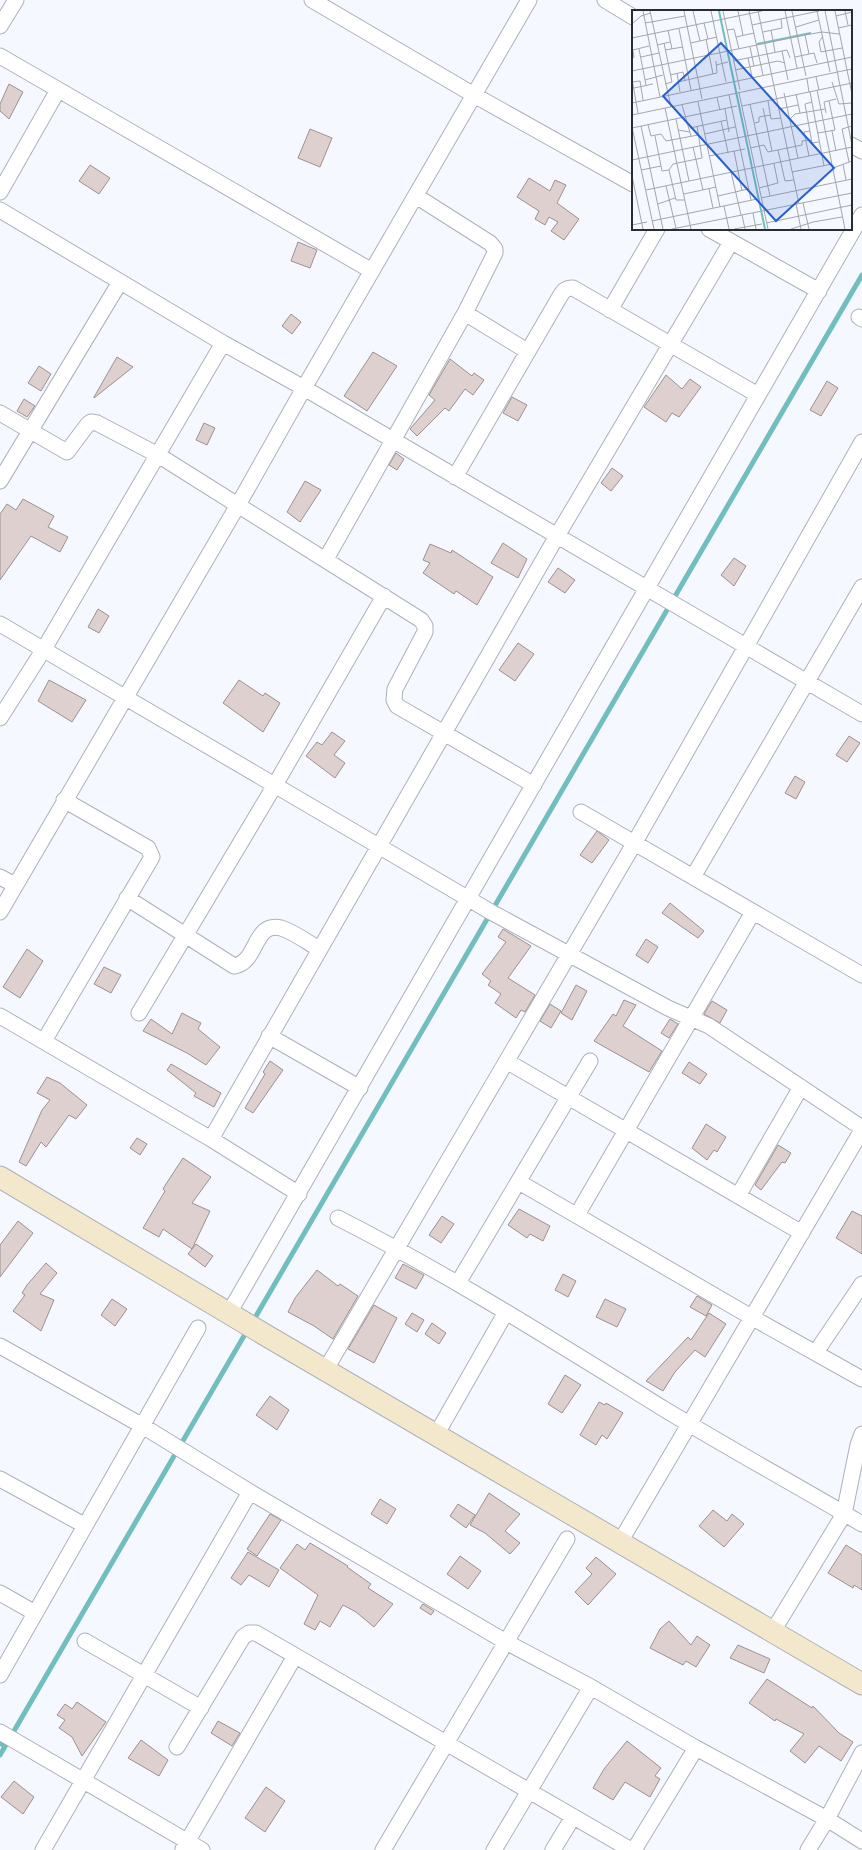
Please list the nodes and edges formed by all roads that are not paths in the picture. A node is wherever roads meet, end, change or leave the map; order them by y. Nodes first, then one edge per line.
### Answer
1 (312, 0) edge
2 (529, 0) edge
3 (605, 0) edge
4 (8, 7) edge
5 (632, 16) edge
6 (0, 26) edge
7 (0, 56) edge
8 (58, 90) junction
9 (474, 95) junction
10 (852, 146) edge
11 (862, 151) edge
12 (632, 183) edge
13 (0, 192) edge
14 (416, 196) junction
15 (0, 210) edge
16 (862, 215) edge
17 (656, 230) edge
18 (712, 230) edge
19 (731, 242) junction
20 (372, 271) junction
21 (120, 282) junction
22 (819, 291) junction
23 (610, 310) junction
24 (465, 313) junction
25 (223, 343) junction
26 (671, 346) junction
27 (527, 351) junction
28 (304, 388) junction
29 (758, 395) junction
30 (0, 413) edge
31 (31, 430) junction
32 (392, 440) junction
33 (862, 442) edge
34 (158, 455) junction
35 (858, 459) edge
36 (455, 477) junction
37 (0, 481) edge
38 (238, 505) junction
39 (557, 536) junction
40 (326, 559) junction
41 (862, 587) edge
42 (647, 588) junction
43 (384, 596) junction
44 (0, 624) edge
45 (745, 646) junction
46 (44, 649) junction
47 (807, 682) junction
48 (124, 697) junction
49 (862, 714) edge
50 (0, 718) edge
51 (444, 734) junction
52 (275, 785) junction
53 (534, 785) junction
54 (64, 800) junction
55 (581, 812) dead end
56 (635, 842) junction
57 (380, 846) junction
58 (0, 877) edge
59 (693, 877) junction
60 (15, 885) junction
61 (127, 898) junction
62 (469, 898) junction
63 (0, 912) edge
64 (753, 912) junction
65 (185, 935) junction
66 (320, 949) junction
67 (570, 955) junction
68 (862, 975) edge
69 (140, 1013) dead end
70 (0, 1016) edge
71 (693, 1017) junction
72 (269, 1036) junction
73 (44, 1041) junction
74 (590, 1061) dead end
75 (508, 1062) junction
76 (801, 1087) junction
77 (360, 1088) junction
78 (568, 1098) junction
79 (862, 1129) edge
80 (626, 1132) junction
81 (211, 1139) junction
82 (0, 1177) edge
83 (519, 1182) junction
84 (299, 1194) junction
85 (738, 1196) junction
86 (577, 1215) junction
87 (338, 1218) dead end
88 (802, 1233) junction
89 (397, 1248) junction
90 (458, 1283) junction
91 (862, 1284) edge
92 (506, 1312) junction
93 (236, 1317) junction
94 (752, 1318) junction
95 (198, 1328) dead end
96 (0, 1346) edge
97 (816, 1352) junction
98 (326, 1369) junction
99 (862, 1379) edge
100 (688, 1423) junction
101 (141, 1425) junction
102 (862, 1434) edge
103 (436, 1435) junction
104 (0, 1479) edge
105 (250, 1492) junction
106 (844, 1514) junction
107 (862, 1524) edge
108 (84, 1526) junction
109 (567, 1539) dead end
110 (620, 1542) junction
111 (0, 1593) edge
112 (35, 1613) junction
113 (773, 1631) junction
114 (85, 1641) dead end
115 (506, 1642) junction
116 (295, 1656) junction
117 (0, 1675) edge
118 (144, 1675) junction
119 (862, 1684) edge
120 (591, 1686) junction
121 (201, 1708) junction
122 (0, 1732) edge
123 (446, 1744) junction
124 (177, 1747) dead end
125 (696, 1748) junction
126 (862, 1753) edge
127 (83, 1780) junction
128 (529, 1791) junction
129 (573, 1817) junction
130 (827, 1819) junction
131 (862, 1841) edge
132 (185, 1846) edge
133 (43, 1850) edge
134 (202, 1850) edge
135 (383, 1850) edge
136 (494, 1850) edge
137 (553, 1850) edge
138 (632, 1850) edge
139 (808, 1850) edge

1 - 9 street
2 - 9 street
3 - 5 street
4 - 6 street
7 - 8 street
8 - 13 street
8 - 20 street
9 - 12 street
9 - 14 street
10 - 11 street
14 - 20 street
14 - 24 street
15 - 21 street
16 - 22 street
17 - 23 street
18 - 19 street
19 - 22 street
19 - 26 street
20 - 28 street
21 - 25 street
21 - 31 street
22 - 29 street
23 - 26 street
23 - 27 street
24 - 27 street
24 - 32 street
25 - 28 street
25 - 34 street
26 - 29 street
26 - 39 street
27 - 36 street
28 - 32 street
28 - 38 street
29 - 42 street
30 - 31 street
31 - 34 street
31 - 37 street
32 - 36 street
32 - 40 street
33 - 35 street
34 - 38 street
34 - 46 street
35 - 45 street
36 - 39 street
38 - 40 street
38 - 48 street
39 - 42 street
39 - 51 street
40 - 43 street
41 - 47 street
42 - 45 street
42 - 53 street
43 - 51 street
43 - 52 street
44 - 46 street
45 - 47 street
45 - 56 street
46 - 48 street
46 - 50 street
47 - 49 street
47 - 59 street
48 - 52 street
48 - 54 street
51 - 53 street
51 - 57 street
52 - 57 street
52 - 65 street
53 - 62 street
54 - 60 street
54 - 61 street
55 - 56 street
56 - 59 street
56 - 67 street
57 - 62 street
57 - 66 street
58 - 60 street
59 - 64 street
60 - 63 street
61 - 65 street
61 - 73 street
62 - 67 street
62 - 77 street
64 - 68 street
64 - 71 street
65 - 66 street
65 - 69 street
66 - 72 street
67 - 71 street
67 - 75 street
70 - 73 street
71 - 76 street
71 - 80 street
72 - 77 street
72 - 81 street
73 - 81 street
74 - 78 street
75 - 78 street
75 - 89 street
76 - 79 street
76 - 85 street
77 - 84 street
78 - 80 street
78 - 83 street
79 - 88 street
80 - 85 street
80 - 86 street
81 - 84 street
82 - 93 main road
83 - 86 street
83 - 90 street
84 - 93 street
85 - 88 street
86 - 94 street
87 - 89 street
88 - 94 street
89 - 90 street
89 - 98 street
90 - 92 street
91 - 97 street
92 - 100 street
92 - 103 street
93 - 98 main road
94 - 97 street
94 - 100 street
95 - 101 street
96 - 101 street
97 - 99 street
98 - 103 main road
100 - 106 street
100 - 110 street
101 - 105 street
101 - 108 street
102 - 106 street
103 - 110 main road
104 - 108 street
105 - 115 street
105 - 118 street
106 - 107 street
106 - 113 street
108 - 112 street
109 - 115 street
110 - 113 main road
111 - 112 street
112 - 117 street
113 - 119 main road
114 - 118 street
115 - 120 street
115 - 123 street
116 - 121 street
116 - 123 street
116 - 132 street
118 - 121 street
118 - 127 street
120 - 125 street
120 - 128 street
121 - 124 street
122 - 127 street
123 - 128 street
123 - 135 street
125 - 130 street
125 - 138 street
126 - 130 street
127 - 132 street
127 - 133 street
128 - 129 street
128 - 136 street
129 - 137 street
129 - 138 street
130 - 131 street
130 - 139 street
132 - 134 street

